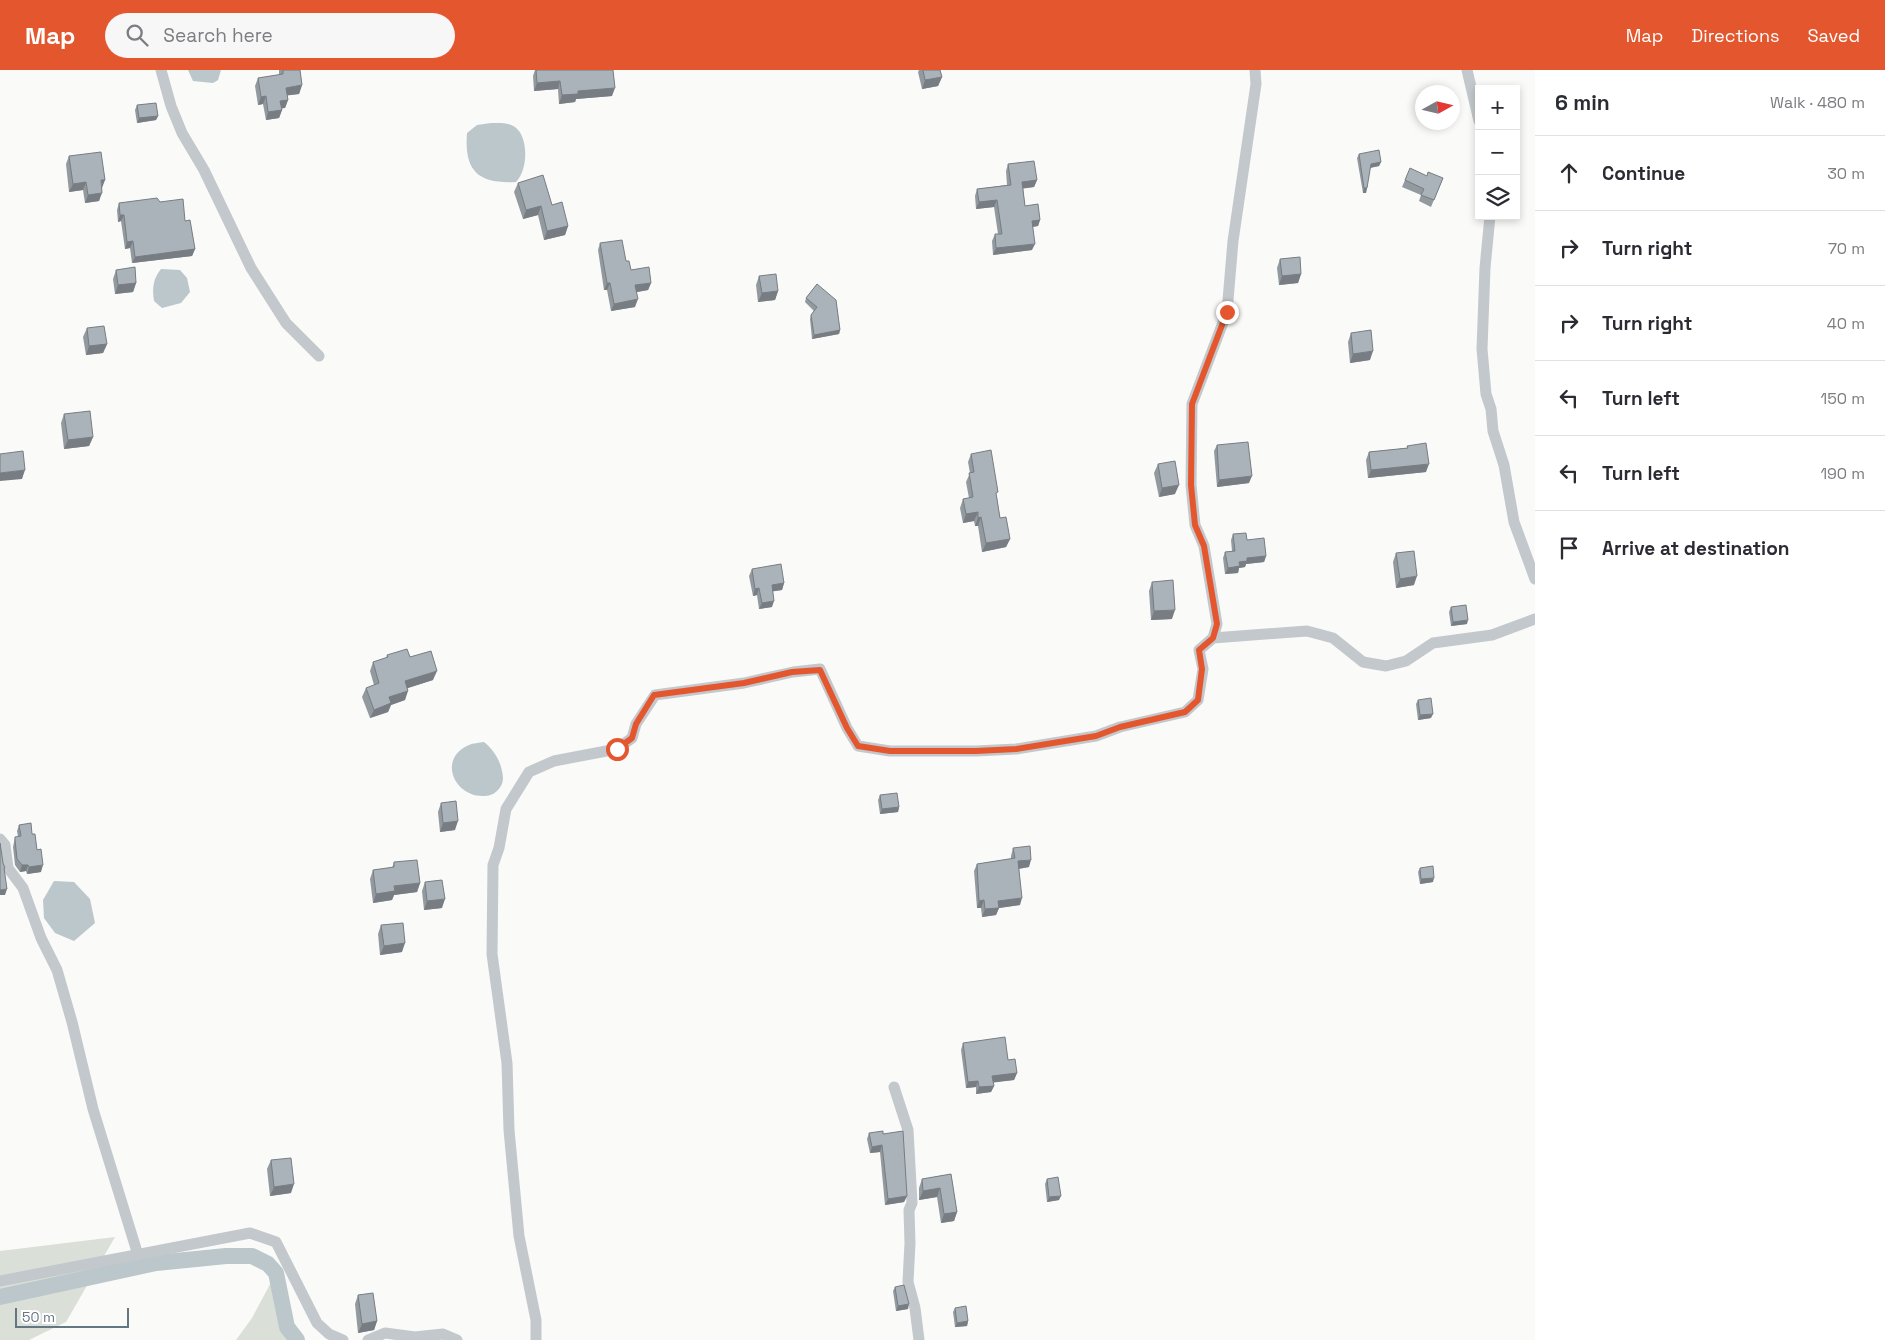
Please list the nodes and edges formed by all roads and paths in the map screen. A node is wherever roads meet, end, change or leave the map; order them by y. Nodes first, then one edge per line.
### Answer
1 (161, 70) edge
2 (1255, 70) edge
3 (1467, 70) edge
4 (1475, 104) edge
5 (1490, 220) edge
6 (319, 356) dead end
7 (1535, 580) edge
8 (1535, 619) edge
9 (1213, 638) junction
10 (0, 838) edge
11 (894, 1087) dead end
12 (138, 1255) junction
13 (0, 1281) edge
14 (343, 1340) edge
15 (368, 1340) edge
16 (457, 1340) edge
17 (536, 1340) edge
18 (919, 1340) edge

1 - 6 street
2 - 9 street
3 - 4 street
5 - 7 street
8 - 9 street
9 - 17 street
10 - 12 street
11 - 18 street
12 - 13 street
12 - 14 street
15 - 16 street

